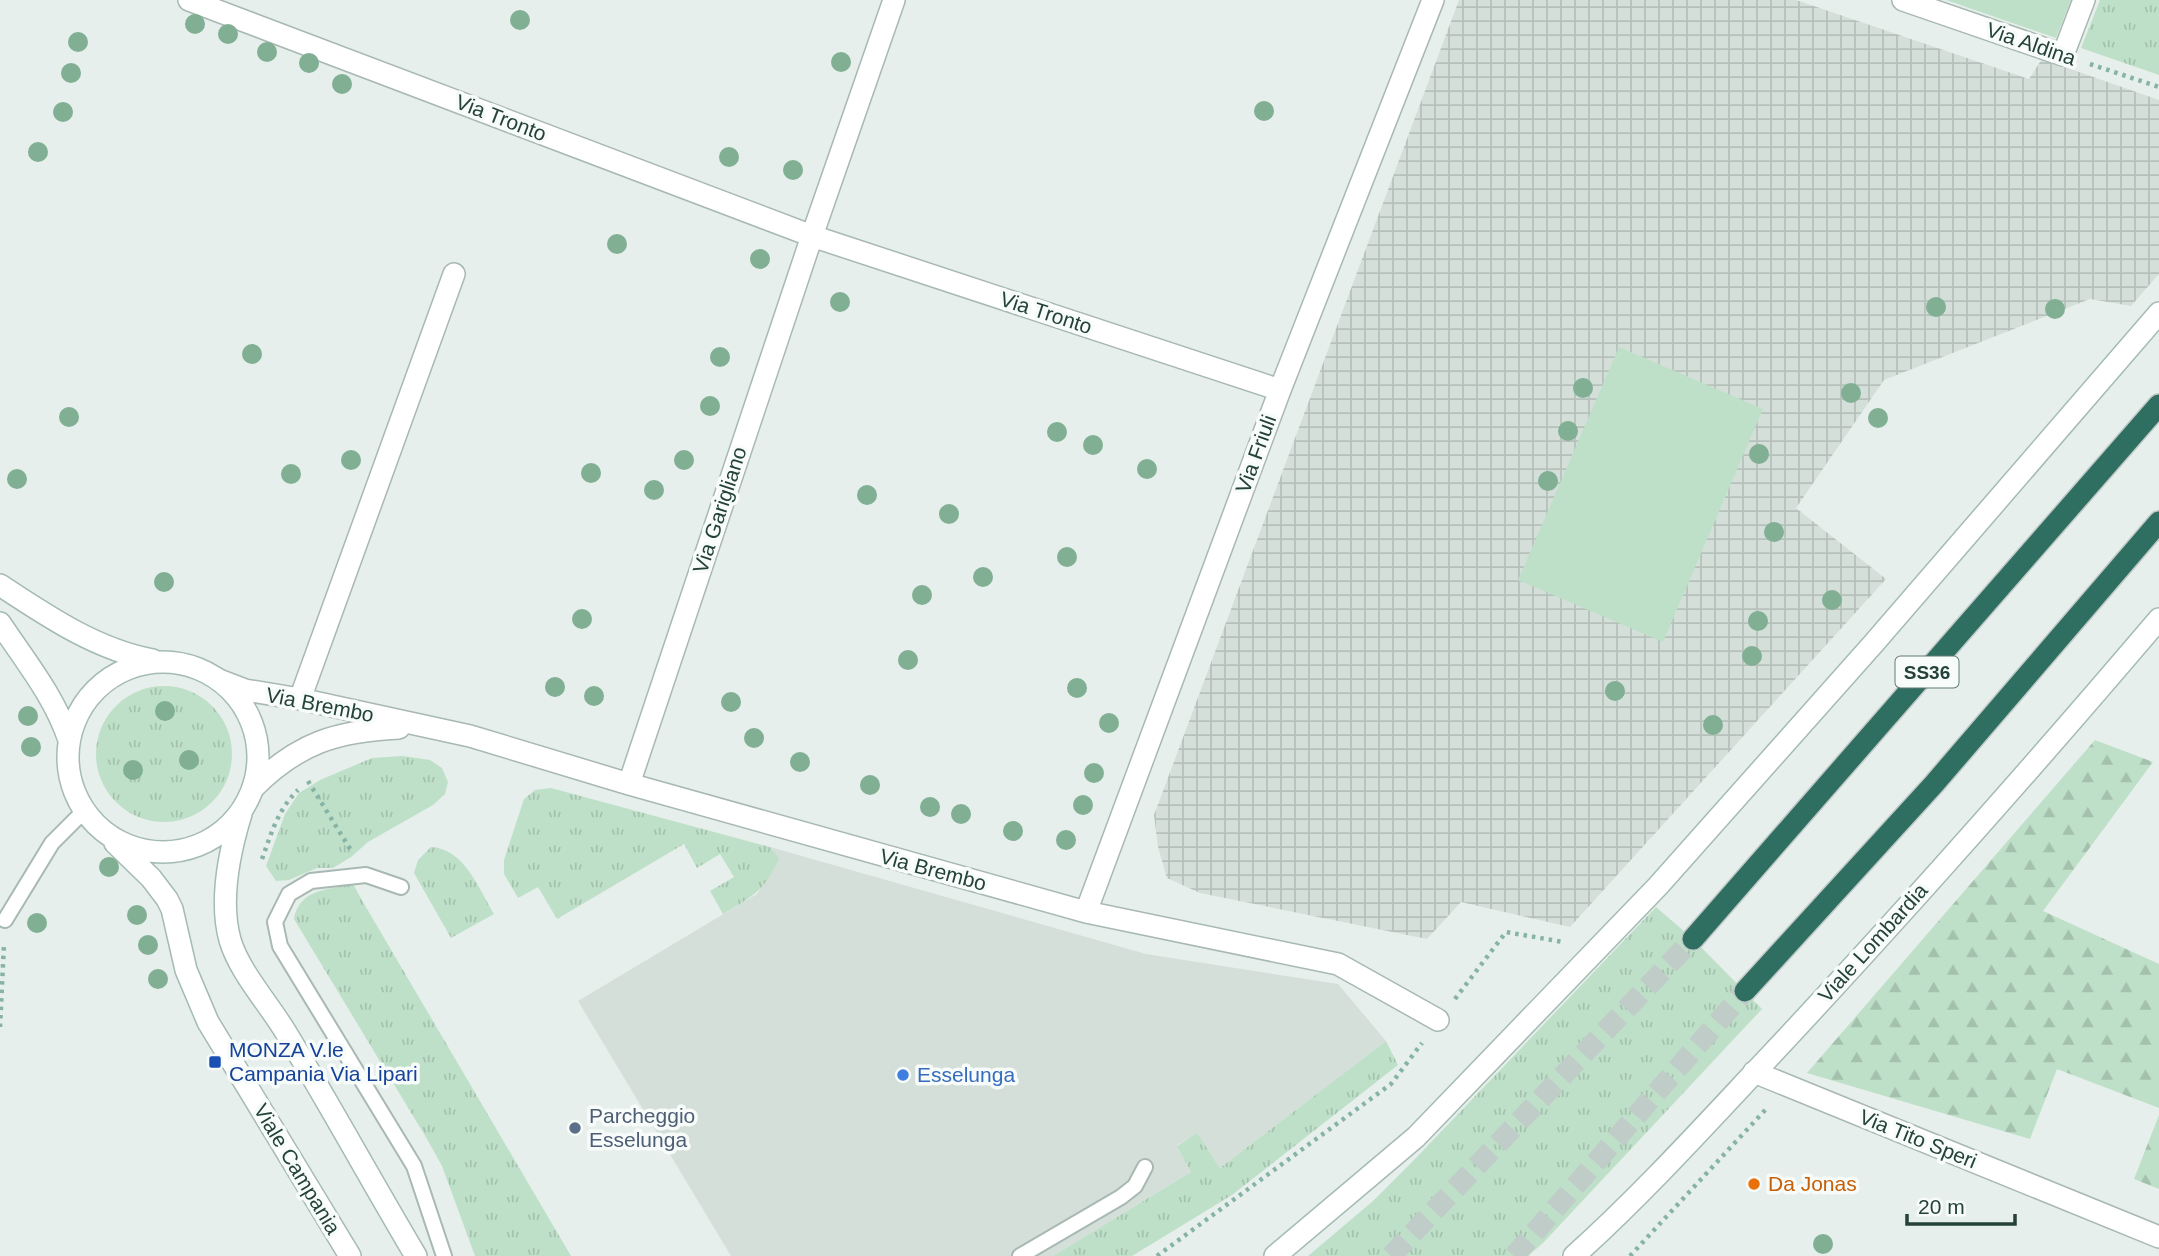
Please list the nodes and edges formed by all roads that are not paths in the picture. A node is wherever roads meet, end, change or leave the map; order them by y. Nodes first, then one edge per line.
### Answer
1 (189, 0) edge
2 (894, 0) edge
3 (1433, 0) edge
4 (1903, 0) edge
5 (2084, 0) edge
6 (812, 236) junction
7 (454, 274) dead end
8 (2159, 313) edge
9 (1280, 390) junction
10 (2159, 405) edge
11 (2159, 522) edge
12 (0, 585) edge
13 (2159, 618) edge
14 (0, 623) edge
15 (162, 662) junction
16 (219, 680) junction
17 (300, 699) junction
18 (422, 726) junction
19 (69, 740) junction
20 (629, 784) junction
21 (253, 788) junction
22 (243, 807) junction
23 (84, 811) junction
24 (104, 832) junction
25 (401, 887) dead end
26 (1086, 912) junction
27 (5, 920) road end
28 (1693, 939) tunnel mouth
29 (1745, 991) tunnel mouth
30 (1438, 1020) road end
31 (1754, 1072) junction
32 (1146, 1167) dead end
33 (2159, 1237) edge
34 (350, 1256) edge
35 (416, 1256) edge
36 (444, 1256) edge
37 (1020, 1256) edge
38 (1275, 1256) edge
39 (1574, 1256) edge

1 - 6 street, Via Tronto
2 - 6 street
3 - 9 street, Via Friuli
4 - 5 street, Via Aldina
6 - 9 street, Via Tronto
6 - 20 street, Via Garigliano
7 - 17 street
8 - 38 street
9 - 26 street, Via Friuli
10 - 28 highway, SS36
11 - 29 highway
12 - 15 street
13 - 31 street, Viale Lombardia
14 - 19 street
15 - 16 street
15 - 19 street
16 - 17 street, Via Brembo
16 - 21 street
17 - 18 street, Via Brembo
18 - 20 street, Via Brembo
18 - 21 street, Via Brembo
19 - 23 street
20 - 26 street, Via Brembo
21 - 22 street
22 - 24 street
22 - 35 street
23 - 24 street
23 - 27 lane
24 - 34 street, Viale Campania
25 - 36 lane
26 - 30 street, Via Brembo
31 - 33 street, Via Tito Speri
31 - 39 street, Viale Lombardia
32 - 37 lane

